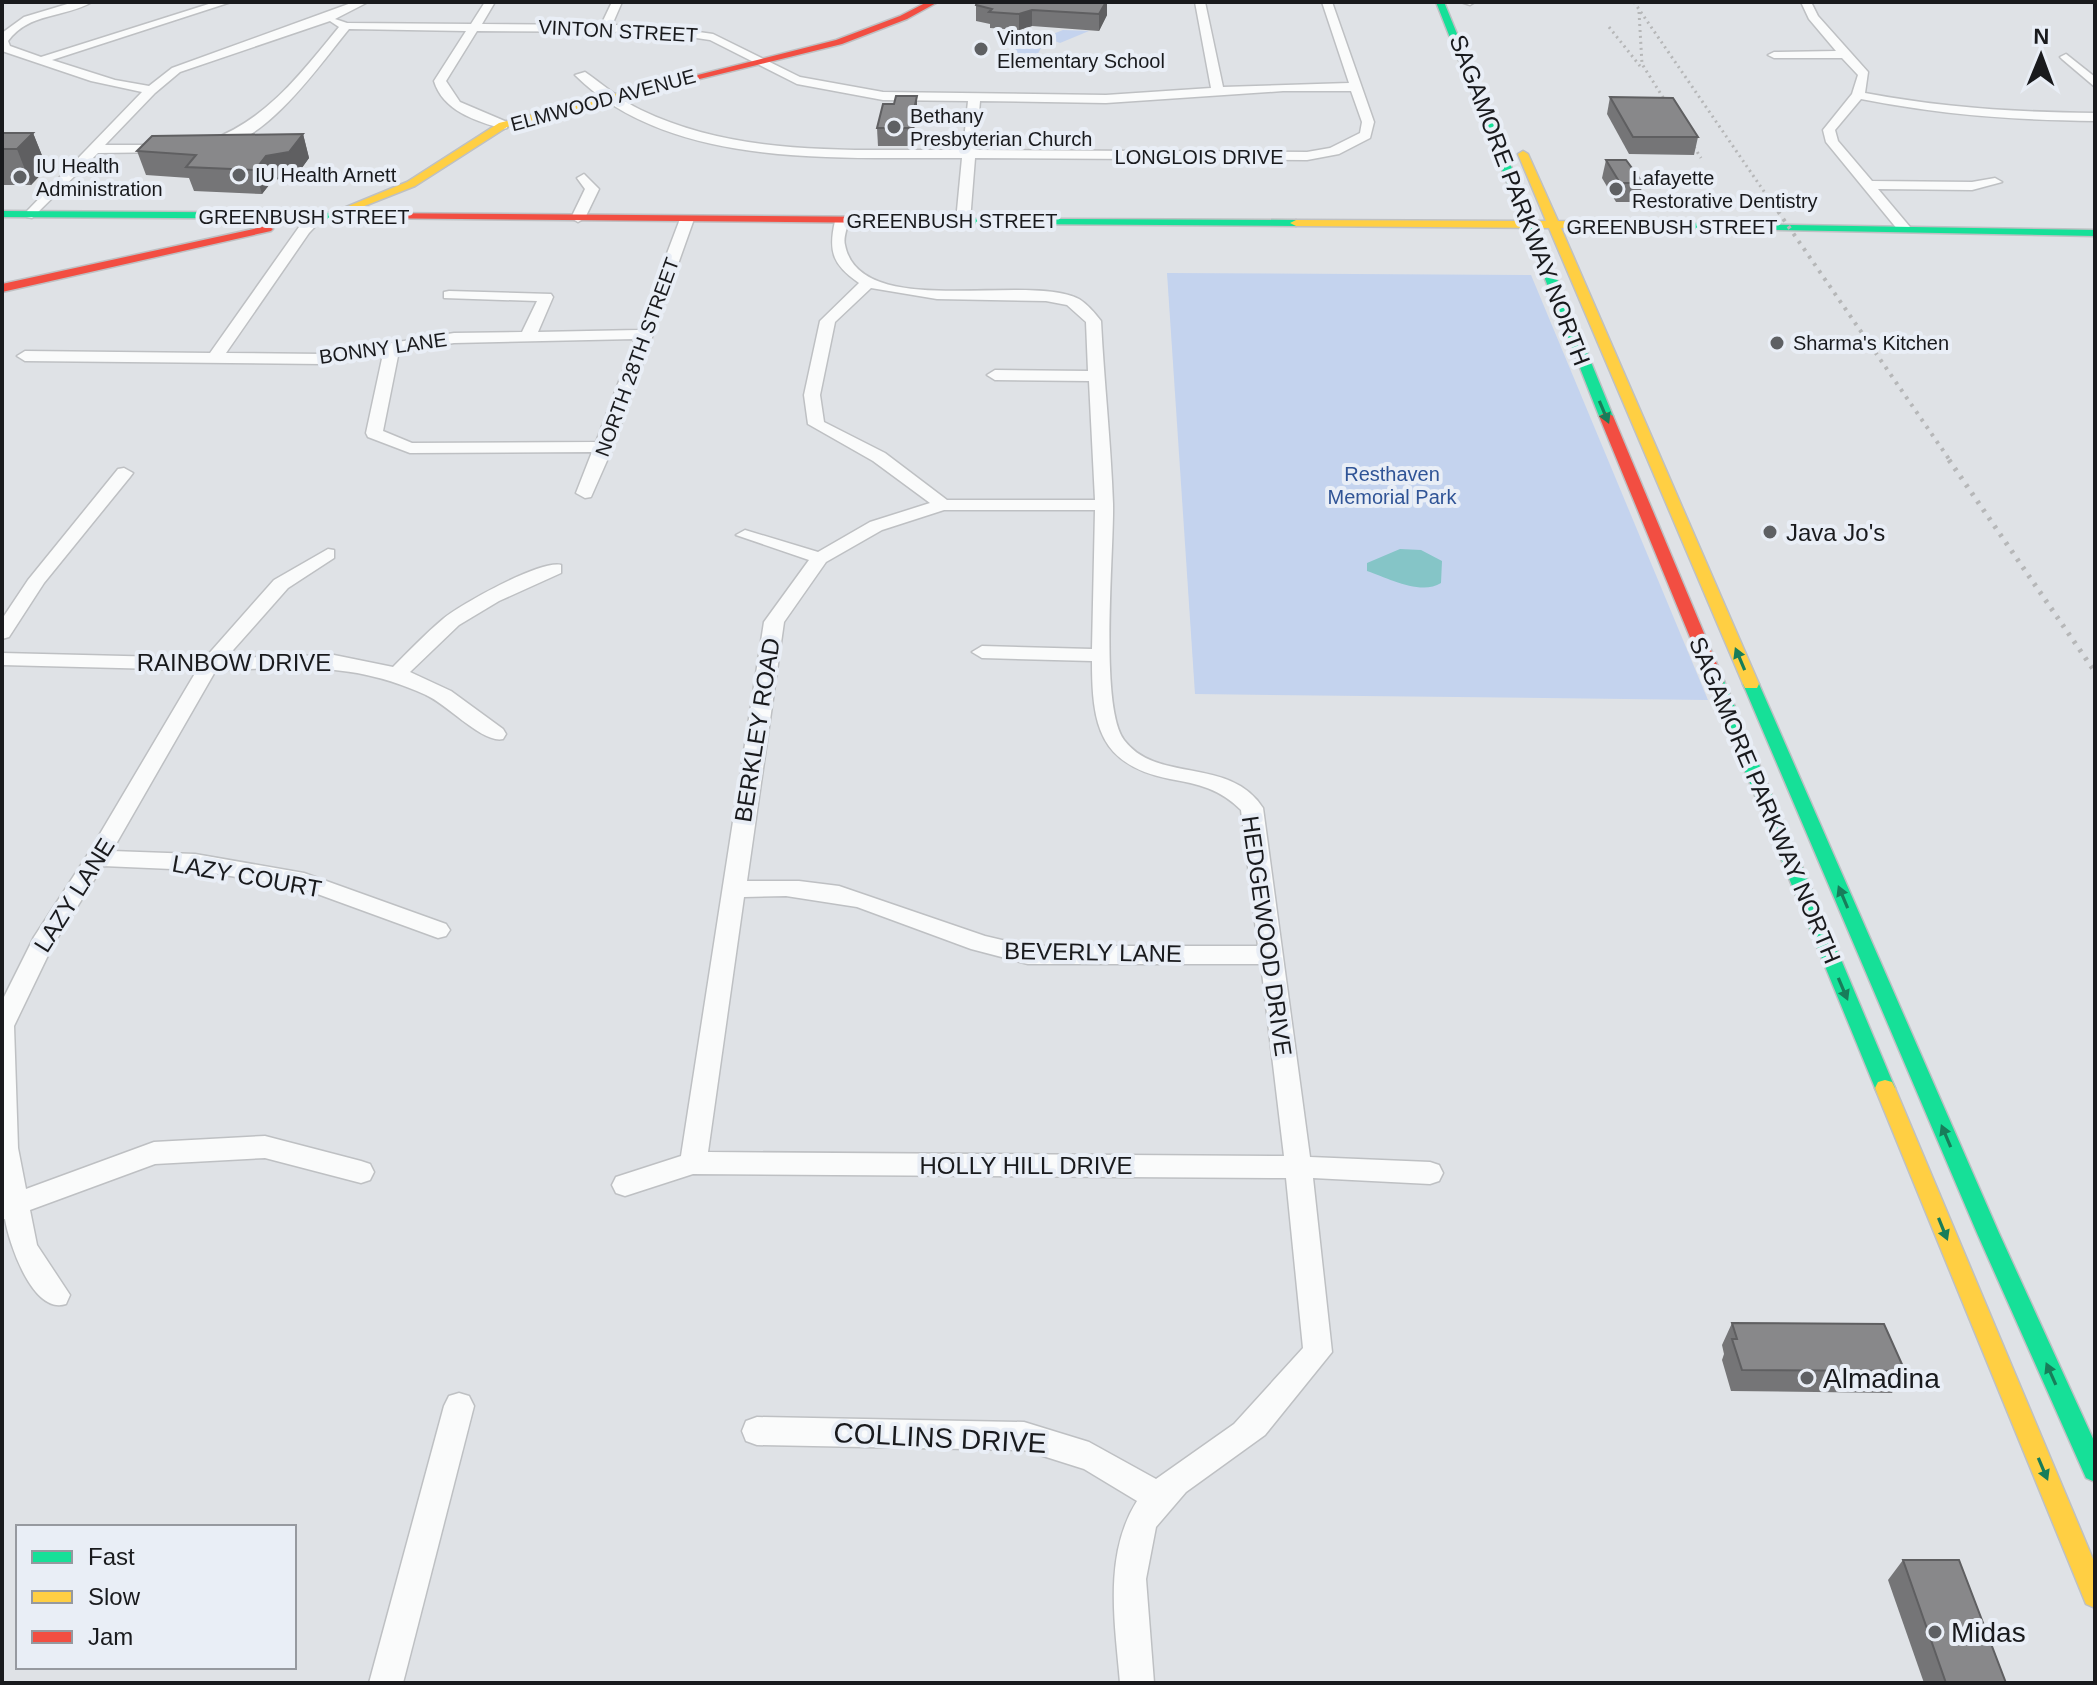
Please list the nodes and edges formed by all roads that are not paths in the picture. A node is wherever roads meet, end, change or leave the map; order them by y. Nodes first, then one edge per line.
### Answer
1 (87, 2) edge
2 (226, 2) edge
3 (363, 2) edge
4 (490, 2) edge
5 (617, 2) edge
6 (934, 2) edge
7 (1200, 2) edge
8 (1327, 2) edge
9 (1440, 2) edge
10 (1806, 2) edge
11 (325, 19) junction
12 (346, 26) junction
13 (474, 26) junction
14 (606, 27) junction
15 (2, 41) edge
16 (1845, 54) junction
17 (1774, 55) dead end
18 (2066, 57) dead end
19 (42, 60) junction
20 (760, 60) junction
21 (581, 75) dead end
22 (1493, 82) dead end
23 (2095, 83) edge
24 (1357, 87) junction
25 (151, 90) junction
26 (1218, 92) junction
27 (1858, 95) junction
28 (611, 96) junction
29 (974, 99) junction
30 (1503, 108) dead end
31 (2095, 117) edge
32 (503, 125) junction
33 (1514, 133) dead end
34 (201, 146) edge
35 (96, 149) junction
36 (176, 149) edge
37 (970, 156) junction
38 (584, 178) dead end
39 (1995, 182) dead end
40 (1866, 185) junction
41 (2, 214) edge
42 (32, 214) junction
43 (317, 217) junction
44 (578, 218) junction
45 (687, 219) junction
46 (842, 221) junction
47 (963, 221) junction
48 (2095, 224) edge
49 (1527, 226) junction
50 (1554, 226) junction
51 (1903, 227) junction
52 (2095, 233) edge
53 (868, 283) junction
54 (2, 288) edge
55 (449, 295) dead end
56 (529, 334) junction
57 (646, 334) junction
58 (392, 348) junction
59 (25, 356) dead end
60 (214, 359) junction
61 (995, 375) dead end
62 (1096, 376) junction
63 (605, 447) junction
64 (124, 473) dead end
65 (585, 493) dead end
66 (943, 505) junction
67 (1104, 505) junction
68 (745, 535) dead end
69 (328, 554) dead end
70 (820, 558) junction
71 (555, 569) dead end
72 (2, 633) edge
73 (982, 652) dead end
74 (1102, 655) junction
75 (2, 659) edge
76 (210, 664) junction
77 (397, 674) junction
78 (496, 734) dead end
79 (97, 858) junction
80 (733, 889) junction
81 (438, 930) dead end
82 (1272, 955) junction
83 (693, 1163) junction
84 (1299, 1167) junction
85 (361, 1172) dead end
86 (1430, 1173) dead end
87 (625, 1185) dead end
88 (10, 1207) edge
89 (56, 1295) dead end
90 (459, 1406) dead end
91 (757, 1431) dead end
92 (2095, 1470) edge
93 (1157, 1497) junction
94 (2095, 1595) edge
95 (386, 1683) edge
96 (1137, 1683) edge

1 - 15 street
2 - 19 street
3 - 11 street
4 - 13 street
5 - 14 street
6 - 20 main road, ELMWOOD AVENUE
7 - 26 street
8 - 24 street, LONGLOIS DRIVE
9 - 49 main road, SAGAMORE PARKWAY NORTH
10 - 16 street
11 - 12 street, VINTON STREET
11 - 25 street
12 - 13 street, VINTON STREET
12 - 34 street
13 - 14 street, VINTON STREET
13 - 32 street
14 - 20 street, VINTON STREET
15 - 19 street
16 - 17 street
16 - 27 street
18 - 23 street
19 - 25 street
20 - 28 main road, ELMWOOD AVENUE
20 - 29 street, VINTON STREET
21 - 28 street, LONGLOIS DRIVE
22 - 30 main road, SAGAMORE PARKWAY NORTH
24 - 26 street, VINTON STREET
24 - 37 street, LONGLOIS DRIVE
25 - 35 street
26 - 29 street, VINTON STREET
27 - 31 street
27 - 40 street
28 - 32 main road, ELMWOOD AVENUE
28 - 37 street, LONGLOIS DRIVE
29 - 37 street
32 - 43 main road, ELMWOOD AVENUE
33 - 50 main road, SAGAMORE PARKWAY NORTH
35 - 36 street
35 - 42 street
37 - 47 street
38 - 44 street
39 - 40 street
40 - 51 street
41 - 42 main road, GREENBUSH STREET
42 - 43 main road, GREENBUSH STREET
43 - 44 main road, GREENBUSH STREET
43 - 54 main road, ELMWOOD AVENUE
43 - 60 street
44 - 45 main road, GREENBUSH STREET
45 - 46 main road, GREENBUSH STREET
45 - 57 street, NORTH 28TH STREET
46 - 47 main road, GREENBUSH STREET
46 - 53 street, HEDGEWOOD DRIVE
47 - 49 main road, GREENBUSH STREET
48 - 51 main road, GREENBUSH STREET
49 - 50 main road, GREENBUSH STREET
49 -> 94 main road, SAGAMORE PARKWAY NORTH
50 - 51 main road, GREENBUSH STREET
92 -> 50 main road, SAGAMORE PARKWAY NORTH
51 - 52 main road, GREENBUSH STREET
53 - 62 street, HEDGEWOOD DRIVE
53 - 66 street
55 - 56 street
56 - 57 street, BONNY LANE
56 - 58 street, BONNY LANE
57 - 63 street, NORTH 28TH STREET
58 - 60 street, BONNY LANE
58 - 63 street
59 - 60 street, BONNY LANE
61 - 62 street
62 - 67 street, HEDGEWOOD DRIVE
63 - 65 street, NORTH 28TH STREET
64 - 72 street
66 - 67 street, BERKLEY ROAD
66 - 70 street, BERKLEY ROAD
67 - 74 street, HEDGEWOOD DRIVE
68 - 70 street
69 - 76 street, LAZY LANE
70 - 80 street, BERKLEY ROAD
71 - 77 street
73 - 74 street
74 - 82 street, HEDGEWOOD DRIVE
75 - 76 street, RAINBOW DRIVE
76 - 77 street, RAINBOW DRIVE
76 - 79 street, LAZY LANE
77 - 78 street, RAINBOW DRIVE
79 - 81 street, LAZY COURT
79 - 88 street, LAZY LANE
80 - 82 street, BEVERLY LANE
80 - 83 street, BERKLEY ROAD
82 - 84 street, HEDGEWOOD DRIVE
83 - 84 street, HOLLY HILL DRIVE
83 - 87 street, HOLLY HILL DRIVE
84 - 86 street, HOLLY HILL DRIVE
84 - 93 street, HEDGEWOOD DRIVE
85 - 88 street
88 - 89 street, LAZY LANE
90 - 95 street
91 - 93 street, COLLINS DRIVE
93 - 96 street, HEDGEWOOD DRIVE

